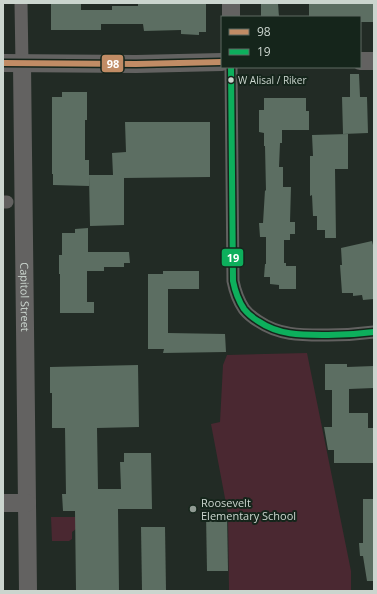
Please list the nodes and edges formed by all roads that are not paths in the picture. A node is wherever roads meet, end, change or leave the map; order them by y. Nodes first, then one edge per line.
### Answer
1 (21, 3) edge
2 (231, 3) edge
3 (231, 16) edge
4 (361, 61) edge
5 (374, 61) edge
6 (221, 62) edge
7 (3, 63) edge
8 (22, 64) junction
9 (232, 68) edge
10 (374, 332) edge
11 (3, 503) edge
12 (27, 503) junction
13 (28, 591) edge

1 - 8 street, Capitol Street
2 - 3 street
4 - 5 street
6 - 8 street
7 - 8 street
8 - 12 street, Capitol Street
9 - 10 street
11 - 12 street
12 - 13 street, Capitol Street

